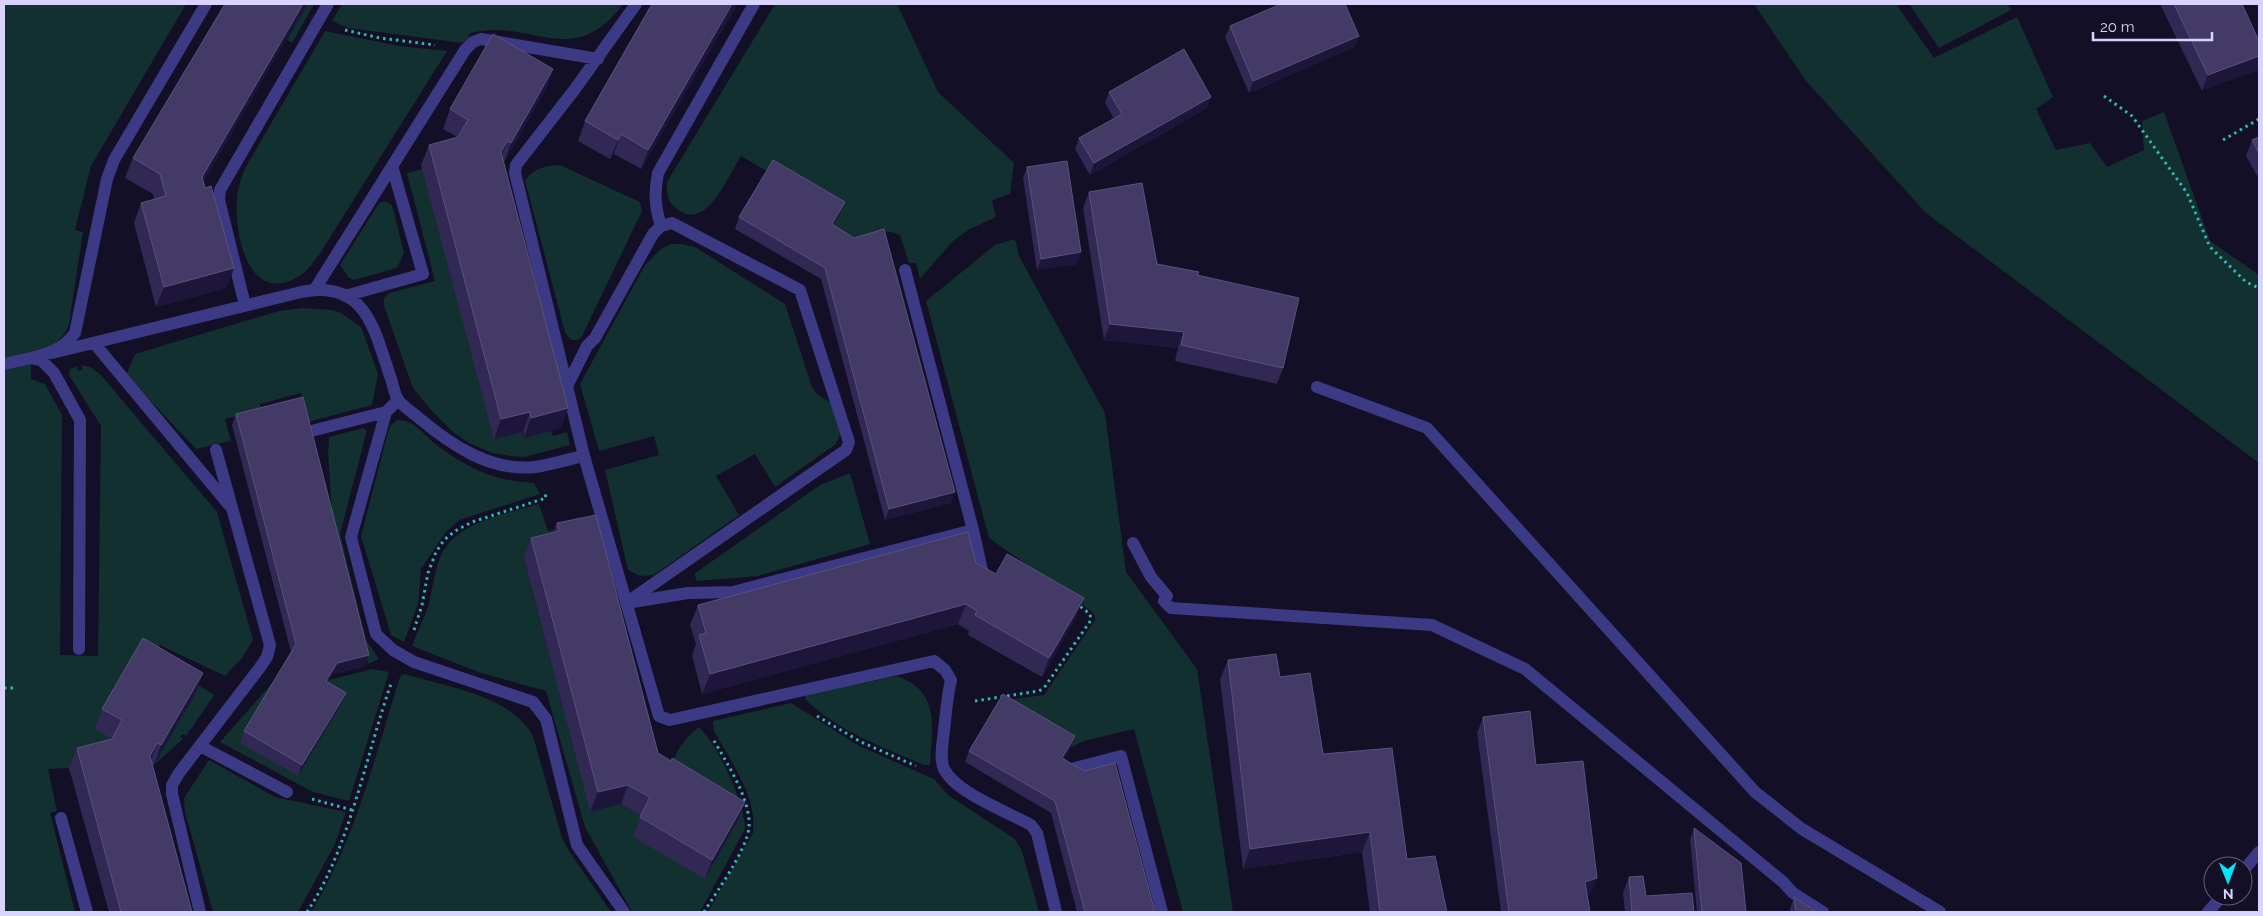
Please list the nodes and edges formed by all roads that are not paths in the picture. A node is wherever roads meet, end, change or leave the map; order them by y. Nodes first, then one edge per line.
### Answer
1 (206, 4) edge
2 (328, 4) edge
3 (636, 4) edge
4 (754, 4) edge
5 (598, 59) junction
6 (392, 166) junction
7 (661, 226) junction
8 (905, 270) dead end
9 (315, 289) junction
10 (345, 296) junction
11 (245, 305) junction
12 (94, 343) junction
13 (52, 353) junction
14 (31, 358) junction
15 (4, 364) edge
16 (567, 386) junction
17 (1317, 387) dead end
18 (398, 400) junction
19 (386, 412) junction
20 (315, 430) dead end
21 (216, 450) dead end
22 (584, 456) junction
23 (232, 509) junction
24 (972, 530) junction
25 (1133, 543) dead end
26 (984, 579) edge
27 (626, 603) junction
28 (79, 649) dead end
29 (200, 746) junction
30 (1075, 768) edge
31 (287, 792) road end
32 (62, 818) dead end
33 (87, 912) edge
34 (200, 912) edge
35 (624, 912) edge
36 (1056, 912) edge
37 (1162, 912) edge
38 (1823, 912) edge
39 (1940, 912) edge

1 - 13 street
2 - 11 street
3 - 5 street
4 - 7 street
5 - 6 street
5 - 16 street
6 - 9 street
6 - 10 street
7 - 16 street
7 - 27 street
8 - 24 street
9 - 10 street
9 - 11 street
10 - 18 street
11 - 12 street
12 - 13 street
12 - 23 street
13 - 14 street
14 - 15 street
14 - 28 street
16 - 22 street
17 - 39 street
18 - 19 street
18 - 22 street
19 - 20 street
19 - 35 street
21 - 23 street
22 - 27 street
23 - 29 street
24 - 26 street
24 - 27 street
25 - 38 street
27 - 36 street
29 - 31 street
29 - 34 street
30 - 37 street
32 - 33 street

